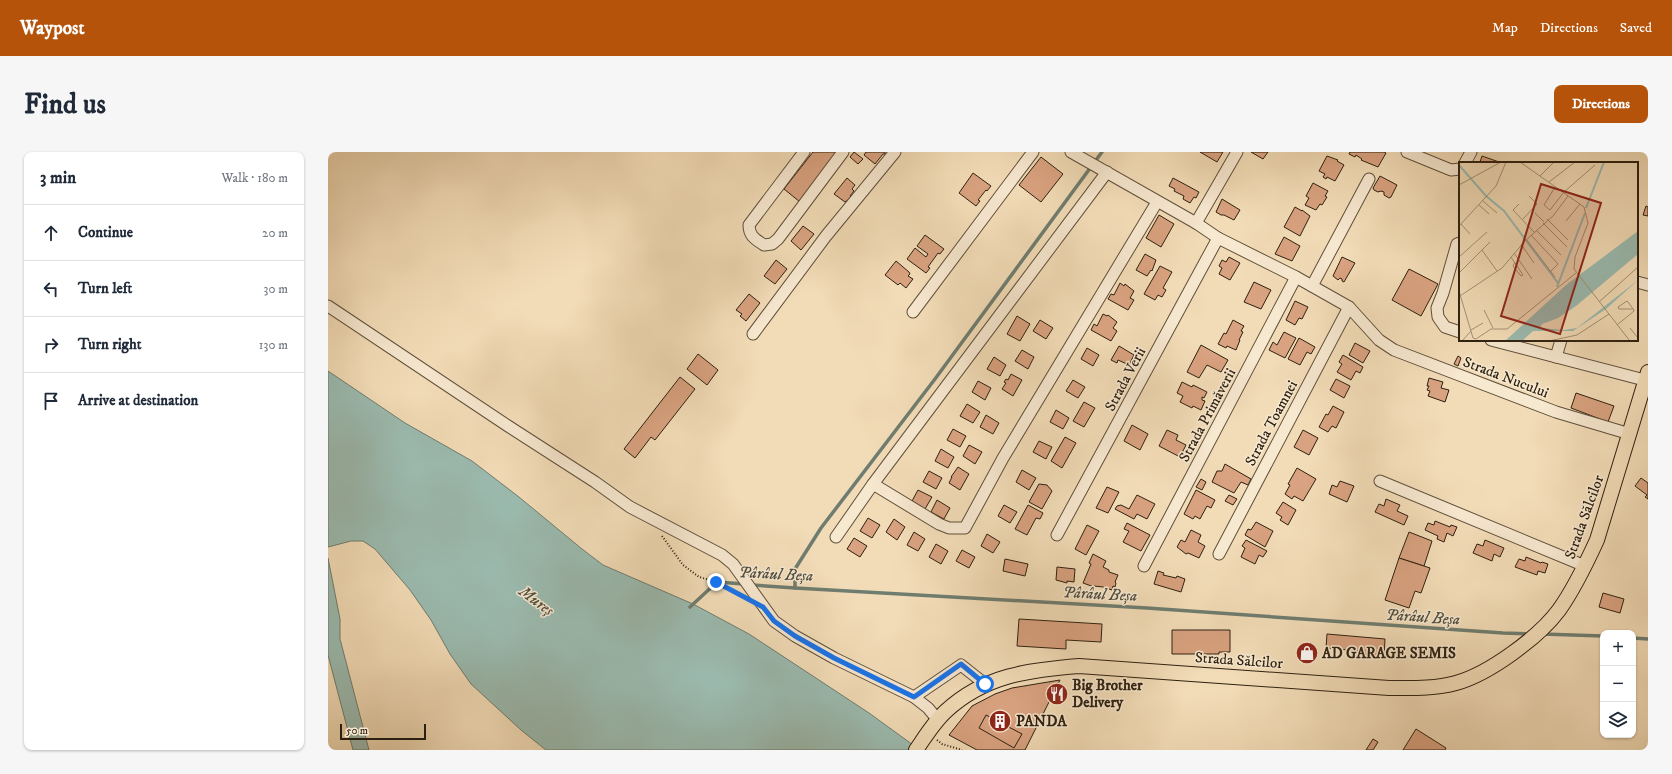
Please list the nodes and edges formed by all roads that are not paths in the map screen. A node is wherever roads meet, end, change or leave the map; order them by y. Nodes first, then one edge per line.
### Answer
1 (804, 152) edge
2 (843, 152) edge
3 (895, 152) edge
4 (1033, 152) edge
5 (1071, 152) edge
6 (1237, 152) edge
7 (1408, 152) edge
8 (1471, 152) edge
9 (1466, 162) edge
10 (1459, 169) edge
11 (1103, 171) junction
12 (1369, 179) dead end
13 (1157, 202) junction
14 (1196, 223) junction
15 (1218, 238) junction
16 (1459, 243) edge
17 (1296, 277) junction
18 (1638, 282) edge
19 (1648, 285) edge
20 (1312, 286) junction
21 (328, 306) edge
22 (1349, 307) junction
23 (913, 312) dead end
24 (1459, 332) edge
25 (753, 334) dead end
26 (1495, 341) edge
27 (1561, 341) edge
28 (1556, 357) junction
29 (1647, 378) edge
30 (1630, 434) junction
31 (1380, 481) dead end
32 (873, 484) junction
33 (1058, 535) dead end
34 (836, 537) dead end
35 (1219, 554) dead end
36 (1144, 566) dead end
37 (1585, 566) junction
38 (985, 684) junction
39 (914, 697) junction
40 (938, 720) junction
41 (916, 750) edge

1 - 2 street
3 - 25 street
4 - 23 street
5 - 11 street, Strada Nucului
6 - 14 street
7 - 10 street
8 - 9 street
11 - 13 street, Strada Nucului
11 - 32 street
12 - 20 street
13 - 14 street, Strada Nucului
13 - 32 street
14 - 15 street, Strada Nucului
15 - 17 street, Strada Nucului
15 - 33 street, Strada Verii
16 - 24 street
17 - 20 street, Strada Nucului
17 - 36 street, Strada Primăverii
18 - 19 street
20 - 22 street, Strada Nucului
21 - 39 street
22 - 30 street, Strada Nucului
22 - 35 street, Strada Toamnei
26 - 28 street
27 - 28 street
28 - 29 street
29 - 30 main road, Strada Sălcilor
30 - 37 main road, Strada Sălcilor
31 - 37 street
32 - 34 street
37 - 38 main road, Strada Sălcilor
38 - 39 street
38 - 40 main road, Strada Sălcilor
39 - 40 street
40 - 41 main road, Strada Sălcilor

